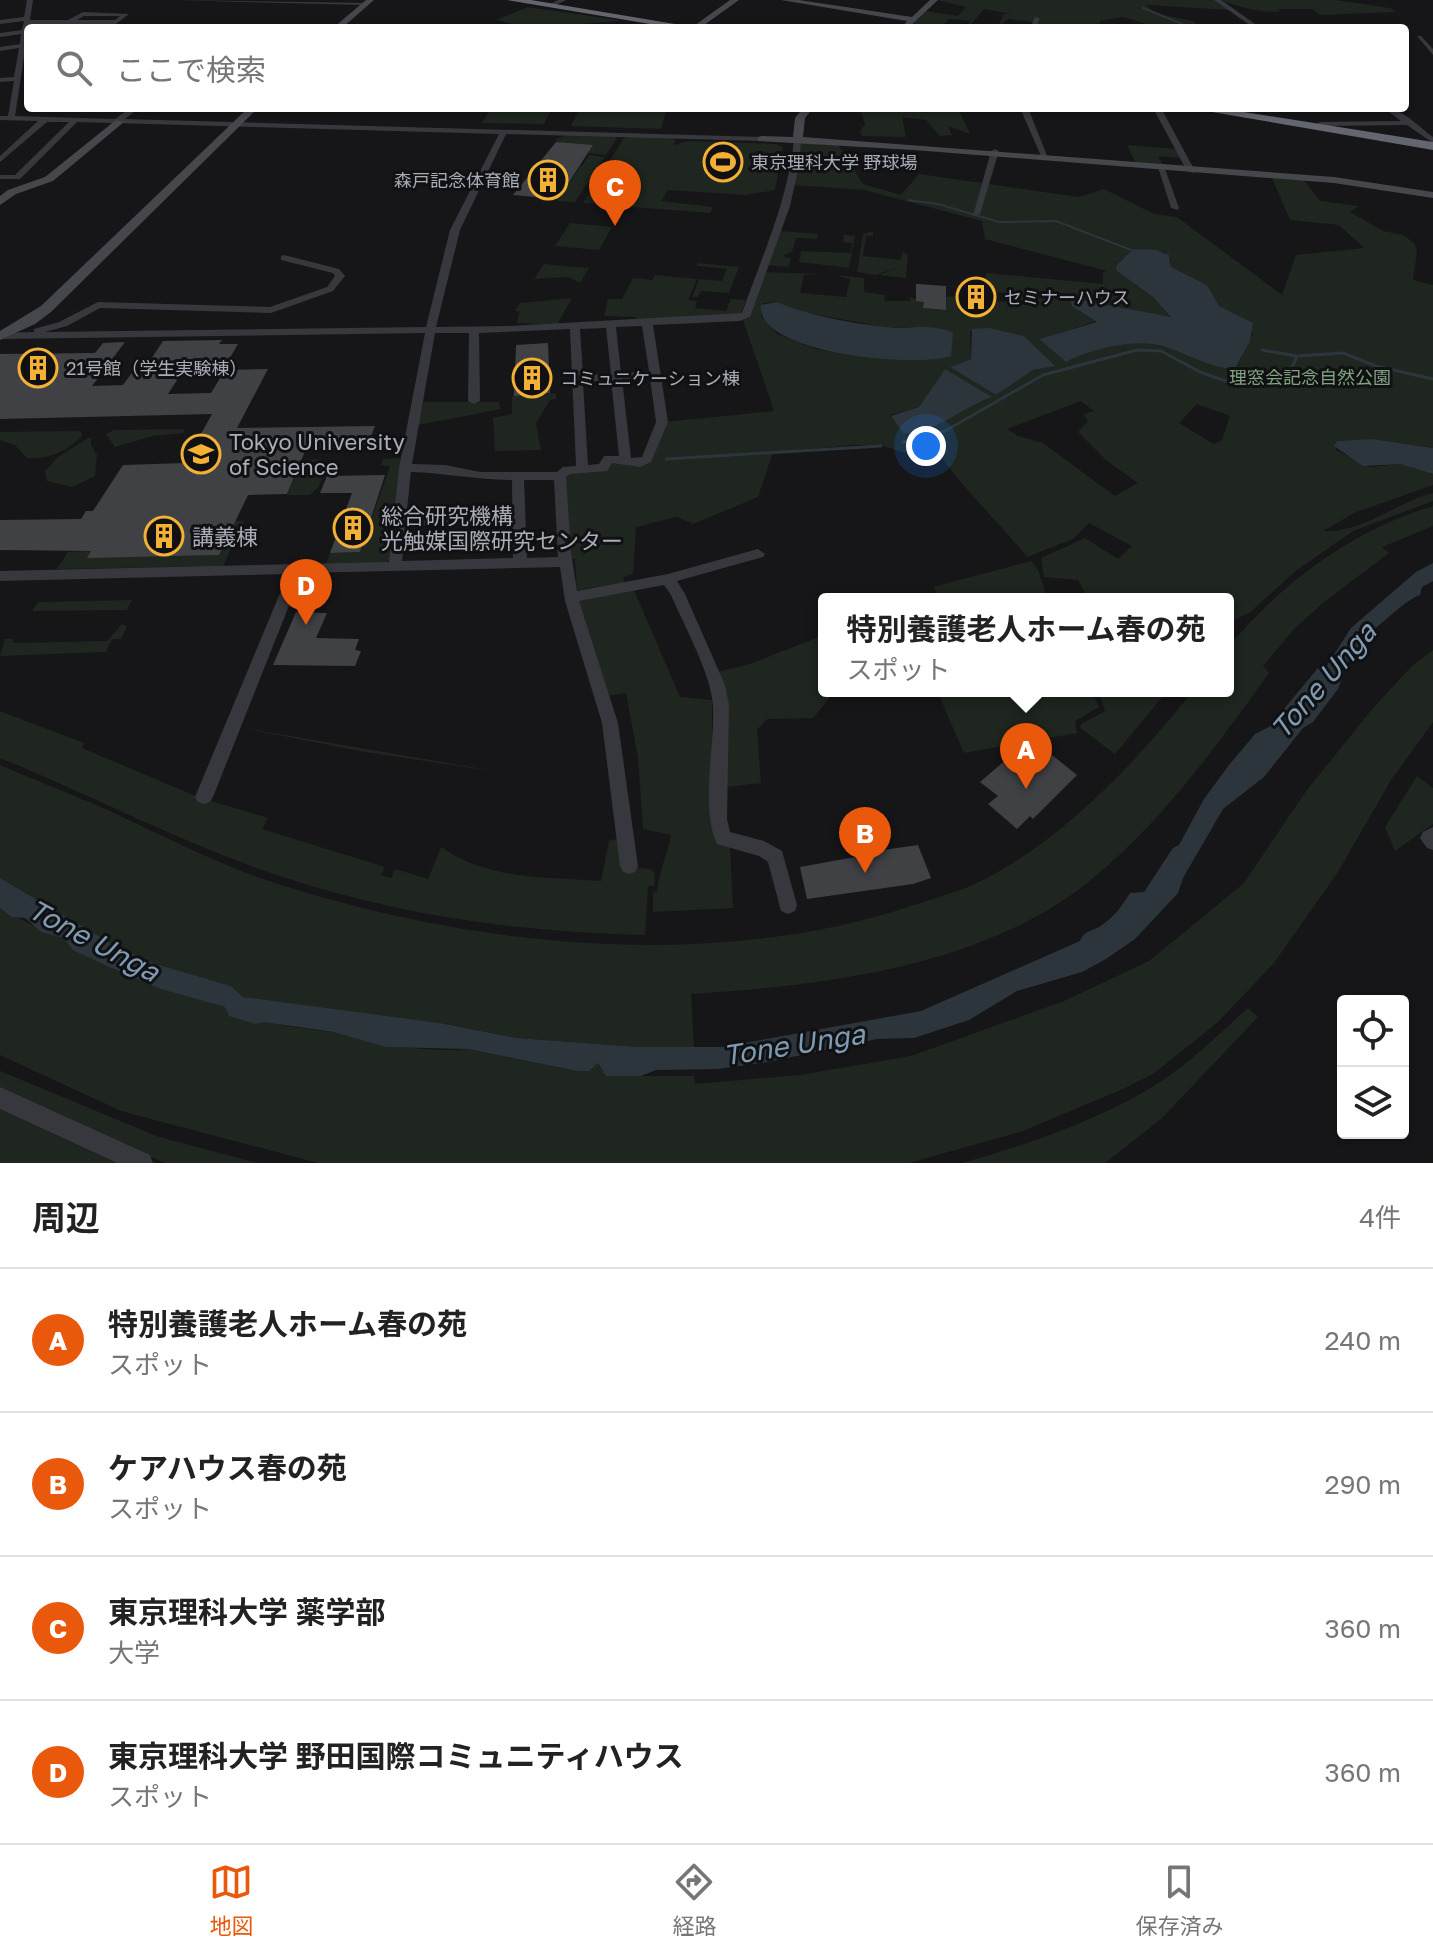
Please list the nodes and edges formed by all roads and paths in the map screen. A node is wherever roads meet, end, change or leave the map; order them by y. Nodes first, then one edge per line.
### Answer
1 (30, 0) edge
2 (174, 0) edge
3 (496, 0) edge
4 (512, 0) edge
5 (563, 0) edge
6 (735, 0) edge
7 (785, 0) edge
8 (934, 0) edge
9 (1217, 0) edge
10 (368, 2) edge
11 (550, 6) junction
12 (1037, 18) dead end
13 (914, 20) junction
14 (0, 22) edge
15 (69, 22) junction
16 (25, 24) edge
17 (59, 24) edge
18 (342, 24) edge
19 (651, 24) edge
20 (668, 24) edge
21 (700, 24) edge
22 (910, 24) edge
23 (1035, 24) edge
24 (1252, 24) edge
25 (0, 28) edge
26 (24, 31) junction
27 (0, 35) edge
28 (1419, 37) dead end
29 (0, 41) edge
30 (0, 49) edge
31 (1433, 53) edge
32 (18, 69) junction
33 (0, 71) edge
34 (16, 79) junction
35 (0, 80) edge
36 (0, 91) edge
37 (14, 95) junction
38 (24, 97) edge
39 (0, 101) edge
40 (62, 112) edge
41 (93, 112) edge
42 (130, 112) edge
43 (197, 112) edge
44 (248, 112) edge
45 (805, 112) edge
46 (1026, 112) edge
47 (1159, 112) edge
48 (1222, 112) edge
49 (1240, 112) edge
50 (1394, 112) edge
51 (0, 118) edge
52 (11, 119) junction
53 (49, 120) junction
54 (78, 121) junction
55 (118, 122) junction
56 (184, 124) junction
57 (234, 124) junction
58 (1320, 124) junction
59 (1411, 124) junction
60 (1433, 126) edge
61 (504, 131) junction
62 (762, 139) joint
63 (798, 140) junction
64 (1433, 143) edge
65 (995, 151) junction
66 (1045, 156) junction
67 (0, 160) edge
68 (1161, 169) junction
69 (1191, 171) junction
70 (0, 177) edge
71 (1433, 195) edge
72 (0, 202) edge
73 (1175, 208) dead end
74 (976, 214) dead end
75 (284, 258) dead end
76 (647, 323) junction
77 (611, 325) junction
78 (575, 326) junction
79 (474, 330) junction
80 (430, 331) junction
81 (18, 334) dead end
82 (0, 336) edge
83 (655, 374) junction
84 (616, 377) junction
85 (578, 379) junction
86 (474, 401) dead end
87 (625, 460) junction
88 (405, 468) junction
89 (582, 469) junction
90 (518, 476) junction
91 (560, 476) junction
92 (447, 519) dead end
93 (399, 524) junction
94 (758, 554) dead end
95 (566, 562) junction
96 (520, 563) junction
97 (395, 567) junction
98 (297, 569) junction
99 (0, 576) edge
100 (668, 579) junction
101 (573, 597) junction
102 (204, 797) dead end
103 (1433, 835) edge
104 (1433, 842) edge
105 (629, 866) dead end
106 (788, 905) dead end
107 (0, 1098) edge
108 (142, 1163) edge

1 - 16 street
2 - 10 street
3 - 19 highway
4 - 11 highway
5 - 11 street
6 - 21 street
7 - 13 street
8 - 13 street
9 - 24 street
10 - 18 street
11 - 20 highway
12 - 23 street
13 - 22 street
14 - 26 street
15 - 15 street
15 - 17 street
25 - 26 street
26 - 27 street
26 - 29 street
26 - 30 street
26 - 32 street
28 - 31 street
32 - 33 street
32 - 34 street
34 - 35 street
34 - 37 street
36 - 37 street
37 - 38 street
37 - 39 street
37 - 52 street
40 - 53 street
41 - 54 street
42 - 55 street
43 - 56 street
44 - 57 street
45 - 63 street
46 - 66 street
47 - 69 street
48 - 64 highway
49 - 58 highway
50 - 59 street
51 - 52 street
52 - 53 street
53 - 54 street
53 - 67 street
54 - 55 street
54 - 70 street
55 - 56 street
55 - 72 street
56 - 57 street
57 - 61 street
57 - 82 street
58 - 59 street
58 - 64 highway
59 - 60 street
59 - 64 street
61 - 62 street
61 - 80 street
62 - 63 street
63 - 65 street
63 - 76 street
65 - 66 street
65 - 74 street
66 - 68 street
68 - 69 street
68 - 73 street
69 - 71 street
75 - 81 street
76 - 77 street
76 - 83 street
77 - 78 street
77 - 84 street
78 - 79 street
78 - 85 street
79 - 80 street
79 - 86 street
80 - 82 street
80 - 88 street
83 - 84 street
83 - 87 street
84 - 85 street
84 - 87 street
85 - 89 street
87 - 89 street
88 - 90 street
88 - 93 street
89 - 91 street
90 - 91 street
90 - 96 street
91 - 95 street
92 - 93 street
93 - 97 street
94 - 100 street
95 - 96 street
95 - 101 street
96 - 97 street
97 - 98 street
98 - 99 street
98 - 102 street
100 - 101 street
100 - 106 street
101 - 105 street
103 - 104 street
107 - 108 street

